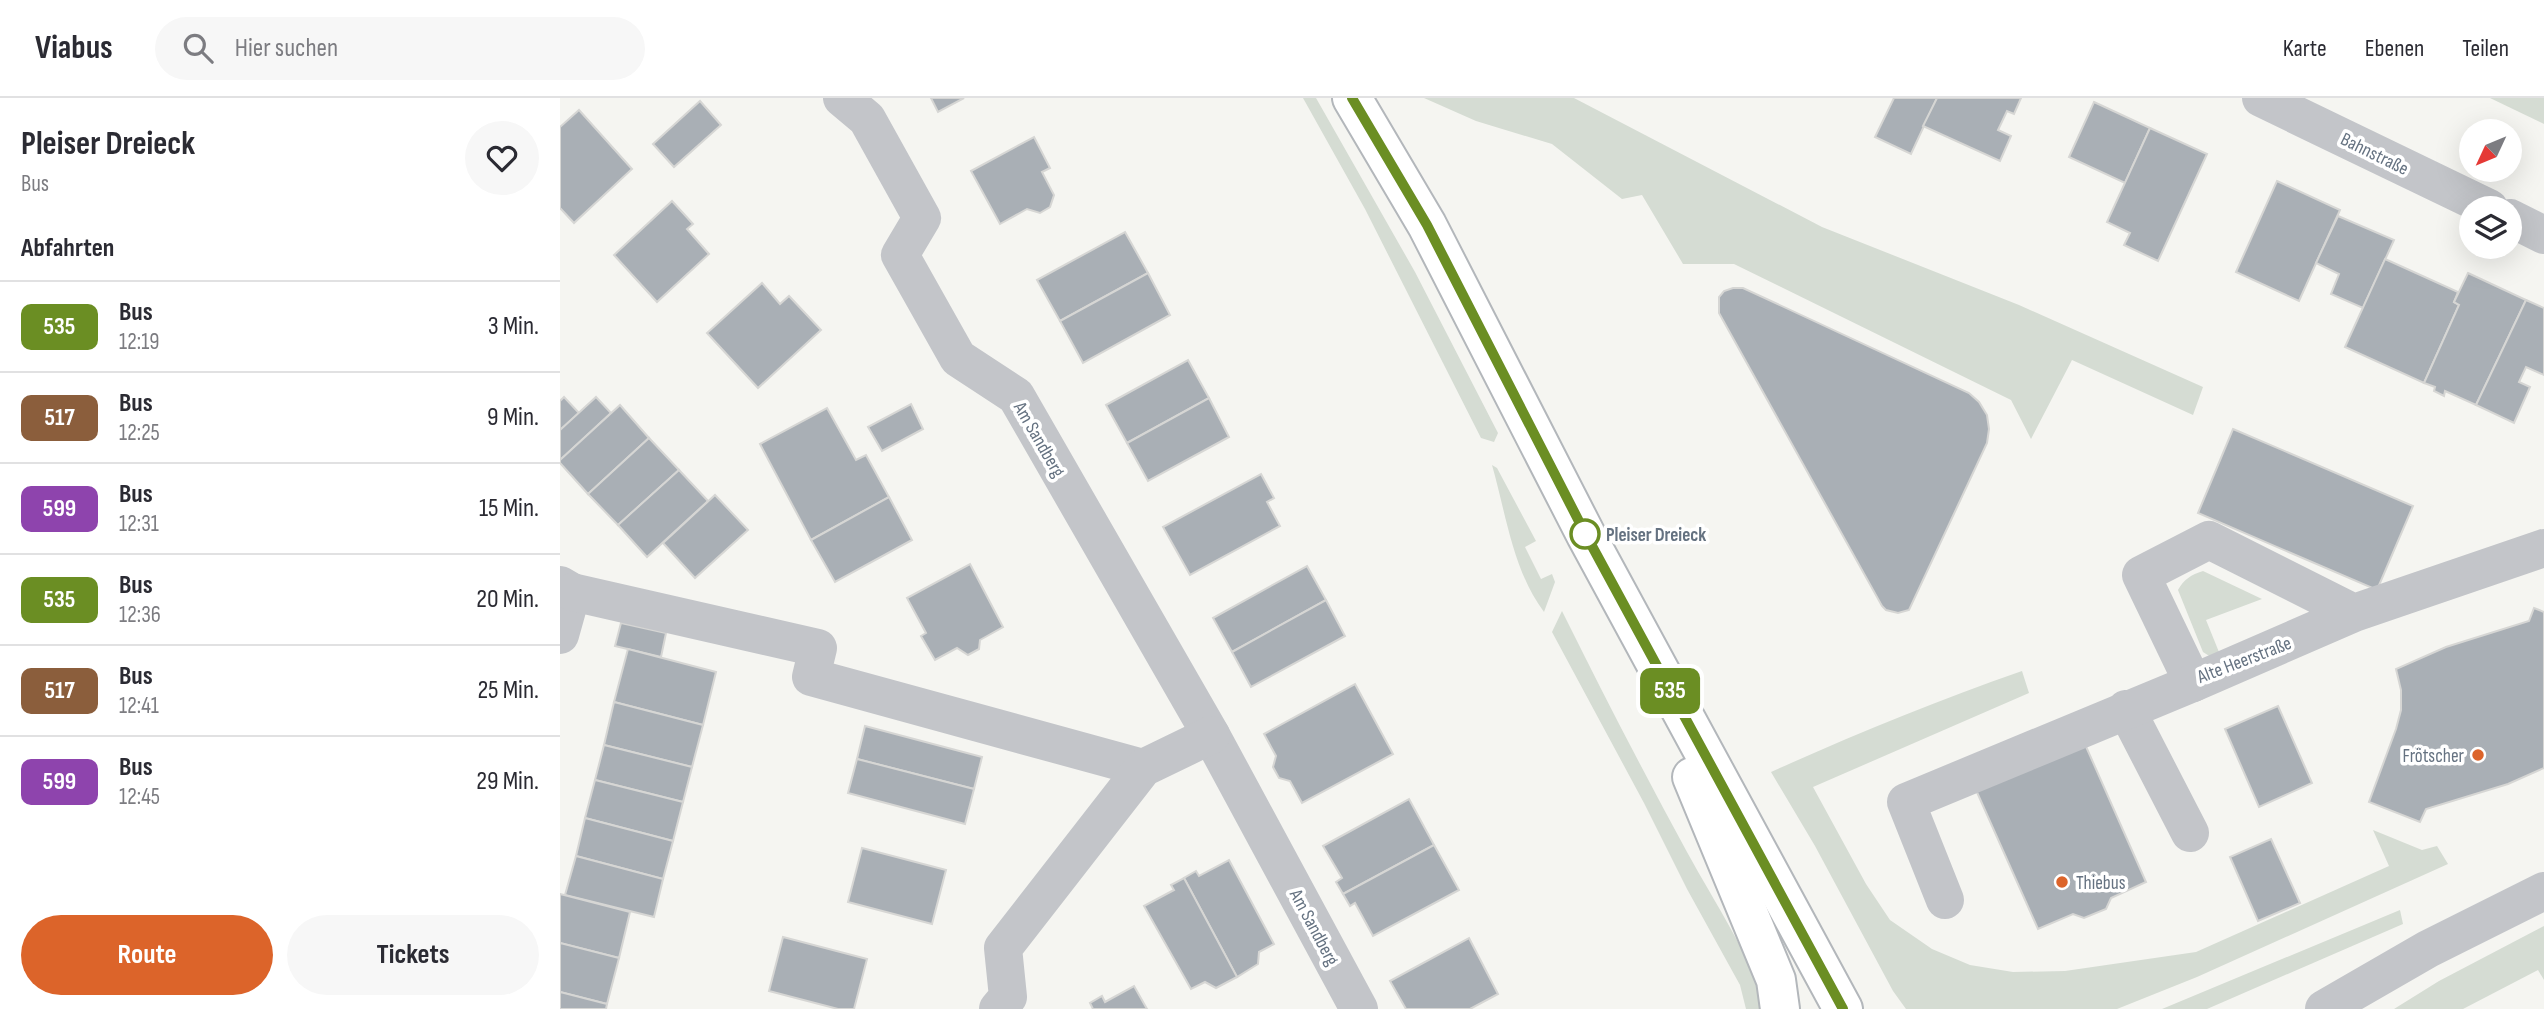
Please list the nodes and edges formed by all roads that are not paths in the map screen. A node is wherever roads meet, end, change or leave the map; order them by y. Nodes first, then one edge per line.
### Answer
1 (842, 98) edge
2 (1352, 98) edge
3 (2261, 98) edge
4 (2464, 196) edge
5 (2522, 224) edge
6 (2544, 235) edge
7 (2544, 548) edge
8 (1612, 584) junction
9 (566, 589) edge
10 (2354, 613) junction
11 (560, 635) edge
12 (2193, 683) junction
13 (2126, 709) junction
14 (1212, 735) junction
15 (1143, 768) junction
16 (2190, 833) dead end
17 (2544, 891) edge
18 (1945, 900) dead end
19 (998, 1009) edge
20 (1359, 1009) edge
21 (1780, 1009) edge
22 (1843, 1009) edge
23 (2324, 1009) edge

1 - 14 street, Am Sandberg
2 - 8 main road
3 - 4 street, Bahnstraße
5 - 6 street
7 - 10 street, Alte Heerstraße
8 - 21 main road
8 - 22 main road
9 - 11 street
9 - 15 street
10 - 12 street, Alte Heerstraße
10 - 12 street, Alte Heerstraße
12 - 13 street
13 - 16 street
13 - 18 street
14 - 15 street
14 - 20 street, Am Sandberg
15 - 19 street
17 - 23 street

